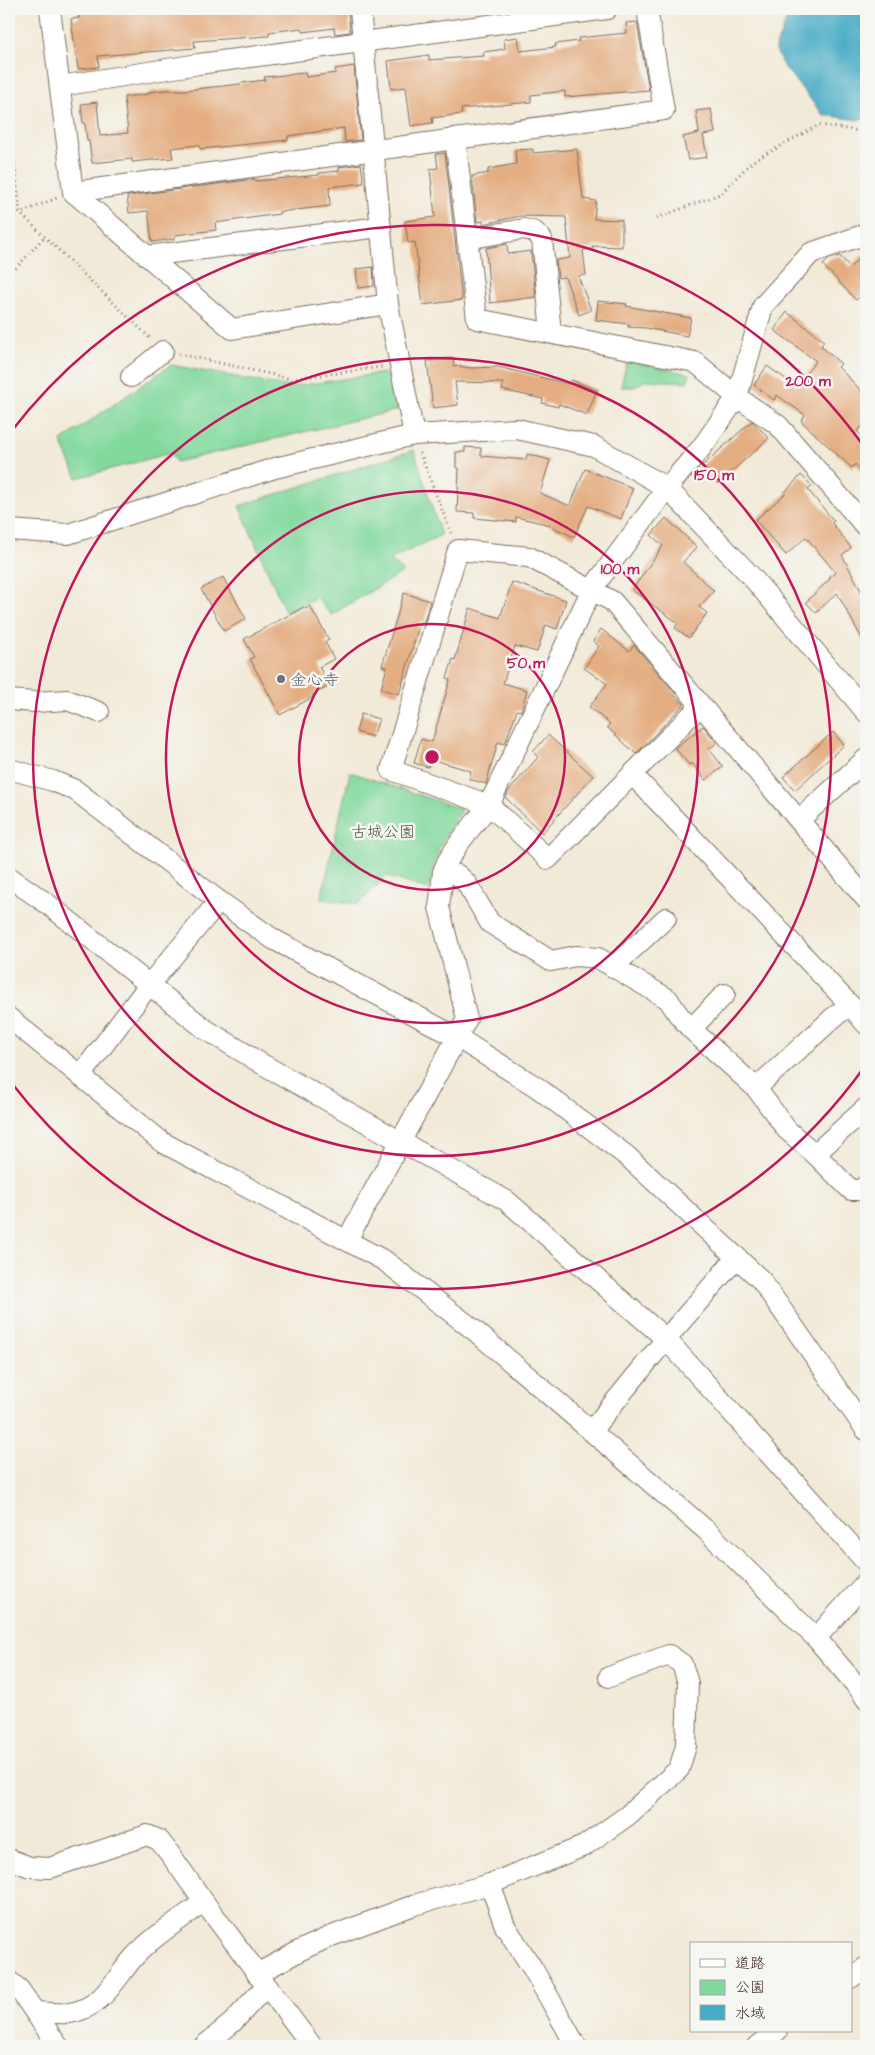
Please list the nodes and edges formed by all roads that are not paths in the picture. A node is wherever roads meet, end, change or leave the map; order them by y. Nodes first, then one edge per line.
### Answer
1 (50, 9) edge
2 (360, 9) edge
3 (607, 9) edge
4 (647, 9) edge
5 (363, 42) junction
6 (60, 86) junction
7 (455, 138) junction
8 (373, 149) junction
9 (73, 192) junction
10 (380, 226) junction
11 (866, 234) edge
12 (467, 239) junction
13 (147, 256) junction
14 (388, 304) junction
15 (552, 333) junction
16 (163, 351) road end
17 (131, 377) dead end
18 (737, 397) junction
19 (414, 435) junction
20 (667, 488) junction
21 (866, 527) edge
22 (9, 530) edge
23 (592, 589) junction
24 (9, 700) edge
25 (701, 704) junction
26 (99, 712) dead end
27 (866, 712) edge
28 (866, 759) edge
29 (9, 769) edge
30 (632, 774) junction
31 (489, 805) junction
32 (800, 819) junction
33 (443, 872) junction
34 (9, 877) edge
35 (866, 899) edge
36 (219, 901) junction
37 (666, 918) dead end
38 (613, 967) junction
39 (149, 985) junction
40 (725, 994) dead end
41 (850, 1005) junction
42 (9, 1018) edge
43 (866, 1024) edge
44 (691, 1029) junction
45 (458, 1038) junction
46 (80, 1076) junction
47 (756, 1088) junction
48 (866, 1108) edge
49 (400, 1142) junction
50 (815, 1154) junction
51 (866, 1185) edge
52 (347, 1240) junction
53 (737, 1257) junction
54 (666, 1339) junction
55 (866, 1430) edge
56 (591, 1431) junction
57 (866, 1562) edge
58 (866, 1582) edge
59 (816, 1638) junction
60 (609, 1676) dead end
61 (866, 1699) edge
62 (9, 1860) edge
63 (490, 1884) junction
64 (204, 1902) junction
65 (866, 1967) edge
66 (852, 1977) edge
67 (262, 1980) junction
68 (9, 1981) edge
69 (35, 2012) junction
70 (777, 2032) edge
71 (571, 2044) edge
72 (58, 2046) edge
73 (204, 2046) edge
74 (312, 2046) edge
75 (757, 2046) edge

1 - 6 street
2 - 5 street
3 - 5 street
4 - 7 street
5 - 6 street
5 - 8 street
6 - 9 street
7 - 8 street
7 - 12 street
8 - 9 street
8 - 10 street
9 - 13 street
10 - 13 street
10 - 14 street
11 - 18 street
12 - 15 street
12 - 15 street
13 - 14 street
14 - 19 street
15 - 18 street
16 - 17 street
18 - 20 street
18 - 21 street
19 - 20 street
19 - 22 street
20 - 23 street
20 - 27 street
23 - 25 street
23 - 31 street
23 - 31 street
24 - 26 street
25 - 30 street
25 - 32 street
28 - 32 street
29 - 36 street
30 - 31 street
30 - 41 street
31 - 33 street
32 - 35 street
33 - 38 street
33 - 45 street
34 - 39 street
36 - 39 street
36 - 45 street
37 - 38 street
38 - 44 street
39 - 46 street
39 - 49 street
40 - 44 street
41 - 43 street
41 - 47 street
42 - 46 street
44 - 47 street
45 - 49 street
45 - 53 street
46 - 52 street
47 - 50 street
48 - 50 street
49 - 52 street
49 - 54 street
50 - 51 street
52 - 56 street
53 - 54 street
53 - 55 street
54 - 56 street
54 - 57 street
56 - 59 street
58 - 59 street
59 - 61 street
60 - 63 street
62 - 64 street
63 - 67 street
63 - 71 street
64 - 67 street
64 - 69 street
65 - 66 street
67 - 73 street
67 - 74 street
68 - 69 street
69 - 72 street
70 - 75 street

